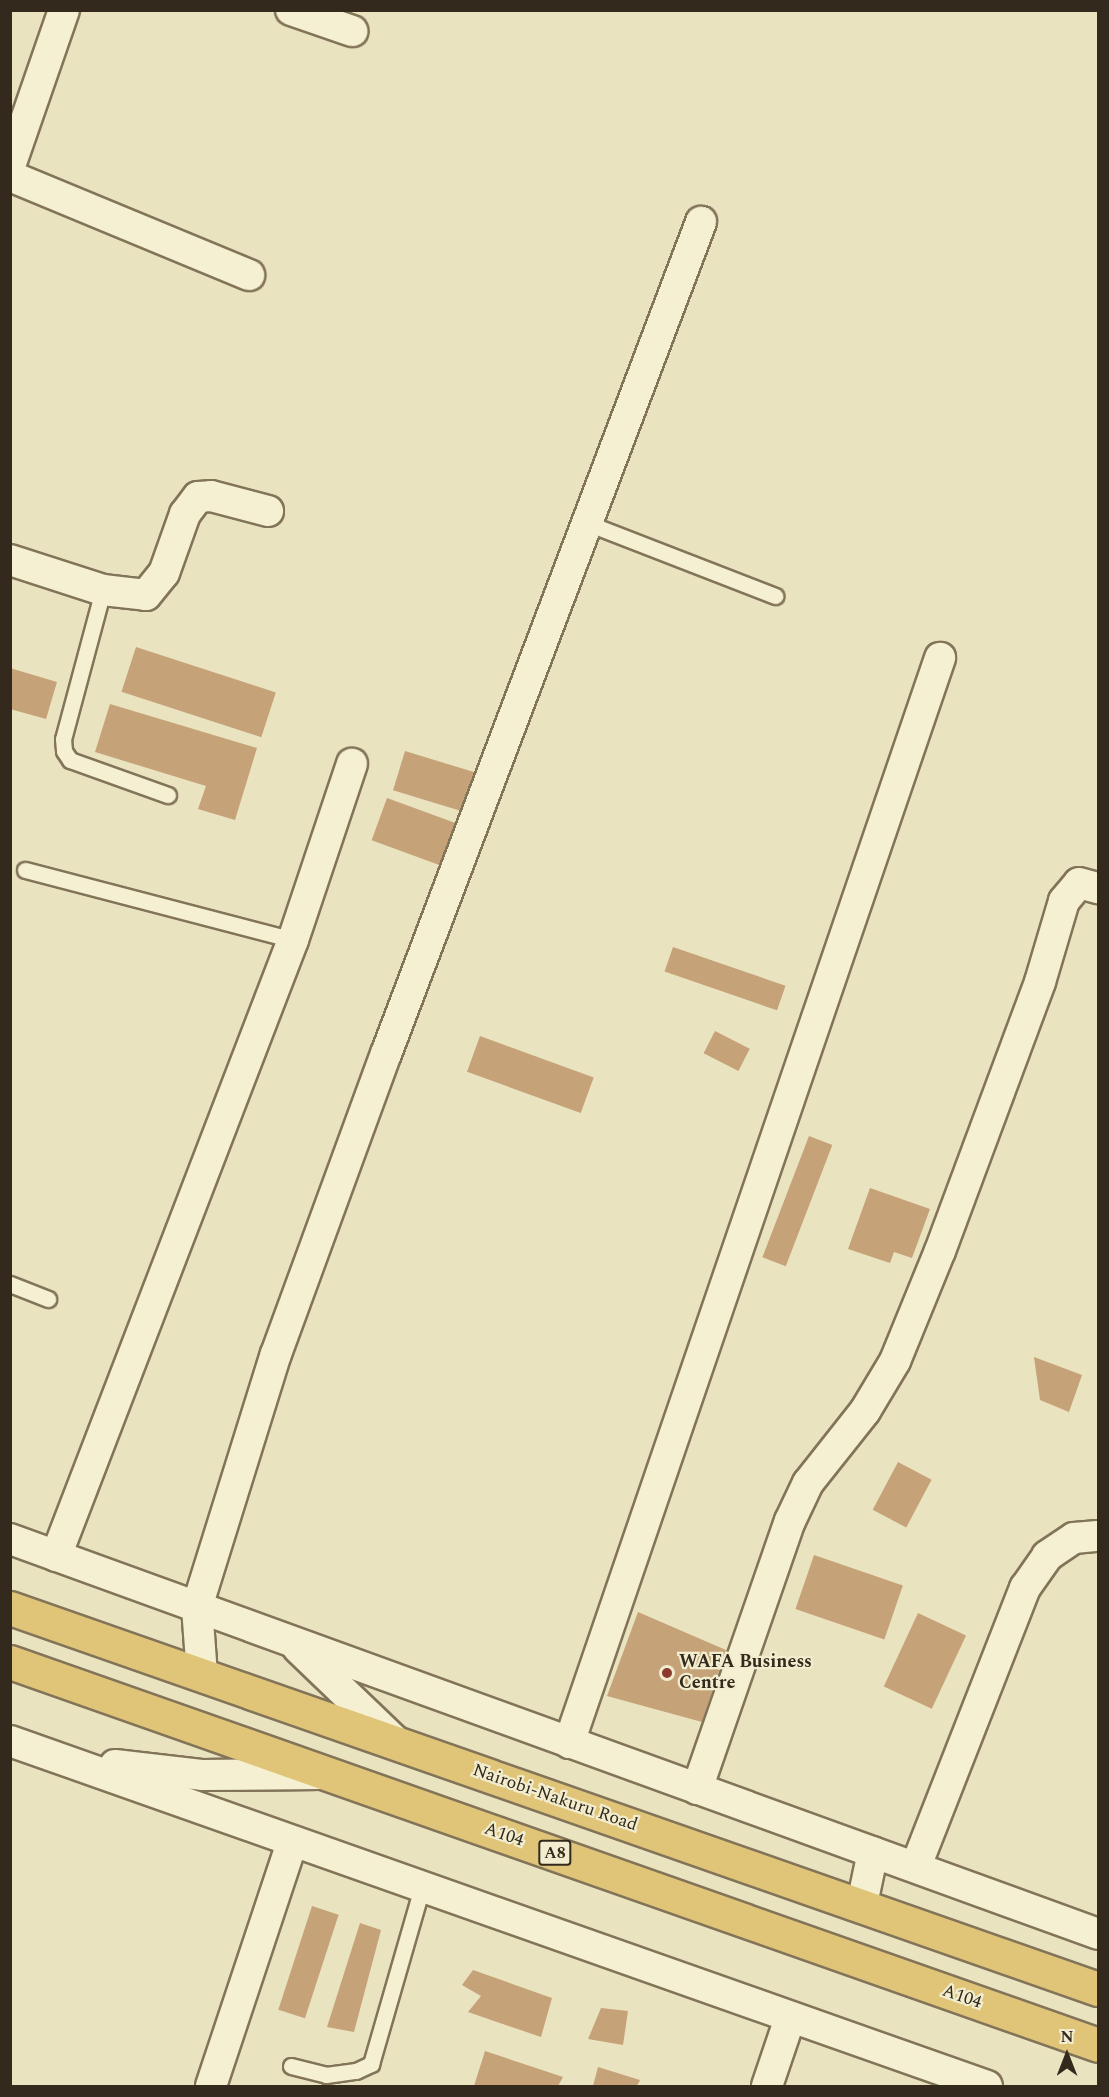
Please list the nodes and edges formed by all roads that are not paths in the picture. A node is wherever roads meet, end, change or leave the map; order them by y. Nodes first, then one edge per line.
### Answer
1 (64, 10) edge
2 (291, 10) edge
3 (352, 31) dead end
4 (10, 166) edge
5 (10, 176) edge
6 (701, 222) dead end
7 (249, 275) dead end
8 (268, 511) dead end
9 (587, 522) junction
10 (10, 560) edge
11 (102, 590) junction
12 (775, 596) dead end
13 (940, 658) dead end
14 (352, 764) dead end
15 (168, 795) dead end
16 (25, 870) dead end
17 (1098, 888) edge
18 (293, 940) junction
19 (10, 1284) edge
20 (48, 1299) dead end
21 (1098, 1536) edge
22 (10, 1539) edge
23 (56, 1556) junction
24 (196, 1607) junction
25 (10, 1608) edge
26 (289, 1640) junction
27 (10, 1662) edge
28 (202, 1676) junction
29 (10, 1742) edge
30 (397, 1743) junction
31 (569, 1743) junction
32 (47, 1754) junction
33 (331, 1774) junction
34 (697, 1789) junction
35 (292, 1842) junction
36 (873, 1852) junction
37 (916, 1866) junction
38 (422, 1887) junction
39 (862, 1904) junction
40 (1098, 1934) edge
41 (1098, 1989) edge
42 (798, 2021) junction
43 (1098, 2045) edge
44 (291, 2066) dead end
45 (211, 2086) edge
46 (767, 2086) edge
47 (783, 2086) edge
48 (987, 2086) edge

1 - 4 street
2 - 3 street
5 - 7 street
6 - 9 street
8 - 11 street
9 - 12 lane
9 - 24 street
10 - 11 street
11 - 15 lane
13 - 31 street
14 - 18 street
16 - 18 lane
17 - 34 street
18 - 23 street
19 - 20 lane
21 - 37 street
22 - 23 street
23 - 24 street
24 - 26 street
24 - 28 street
25 - 28 highway, Nairobi-Nakuru Road
26 - 30 street
26 - 31 street
27 - 33 highway, A104 / A8
28 - 30 highway, Nairobi-Nakuru Road
29 - 32 street
30 - 39 highway, Nairobi-Nakuru Road
31 - 34 street
32 - 33 street
32 - 35 street
33 - 43 highway, A104 / A8
34 - 36 street
35 - 38 street
35 - 45 street
36 - 37 street
36 - 39 street
37 - 40 street
38 - 42 street
38 - 44 lane
39 - 41 highway, Nairobi-Nakuru Road
42 - 46 street
42 - 47 street
42 - 48 street

